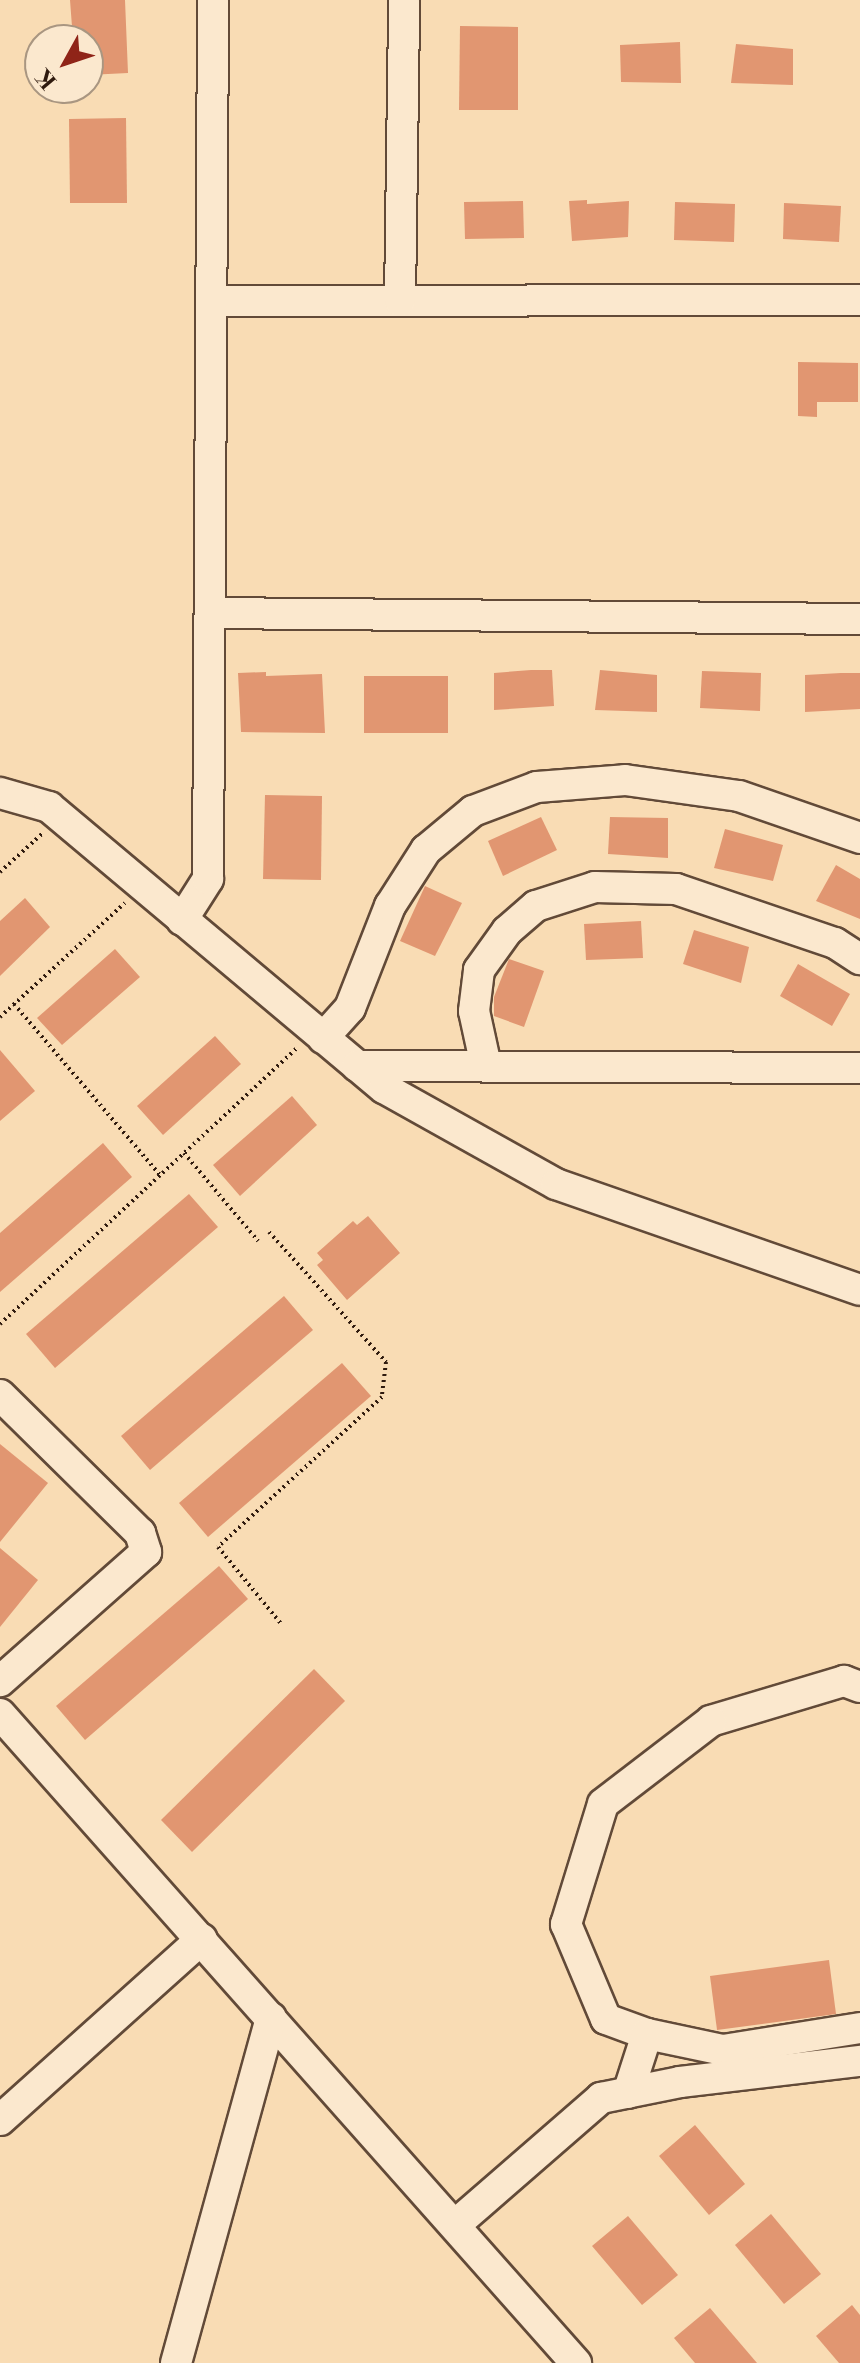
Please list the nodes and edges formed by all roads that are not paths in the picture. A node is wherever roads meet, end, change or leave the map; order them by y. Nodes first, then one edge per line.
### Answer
1 (213, 0) edge
2 (404, 0) edge
3 (860, 300) edge
4 (211, 301) junction
5 (400, 301) junction
6 (210, 613) junction
7 (860, 619) edge
8 (0, 793) edge
9 (860, 838) edge
10 (182, 920) junction
11 (860, 959) edge
12 (319, 1034) junction
13 (357, 1066) junction
14 (486, 1066) junction
15 (860, 1068) edge
16 (860, 1290) edge
17 (0, 1395) edge
18 (0, 1681) edge
19 (860, 1687) edge
20 (0, 1714) edge
21 (202, 1939) junction
22 (271, 2018) junction
23 (860, 2028) edge
24 (647, 2034) junction
25 (860, 2061) edge
26 (628, 2093) junction
27 (0, 2120) edge
28 (455, 2225) junction
29 (176, 2363) edge
30 (576, 2363) edge

1 - 4 street
2 - 5 street
3 - 5 street
4 - 5 street
4 - 6 street
6 - 7 street
6 - 10 street
8 - 10 street
9 - 12 street
10 - 12 street
11 - 14 street
12 - 13 street
13 - 14 street
13 - 16 street
14 - 15 street
17 - 18 street
19 - 24 street
20 - 21 street
21 - 22 street
21 - 27 street
22 - 28 street
22 - 29 street
23 - 24 street
24 - 26 street
25 - 26 street
26 - 28 street
28 - 30 street

